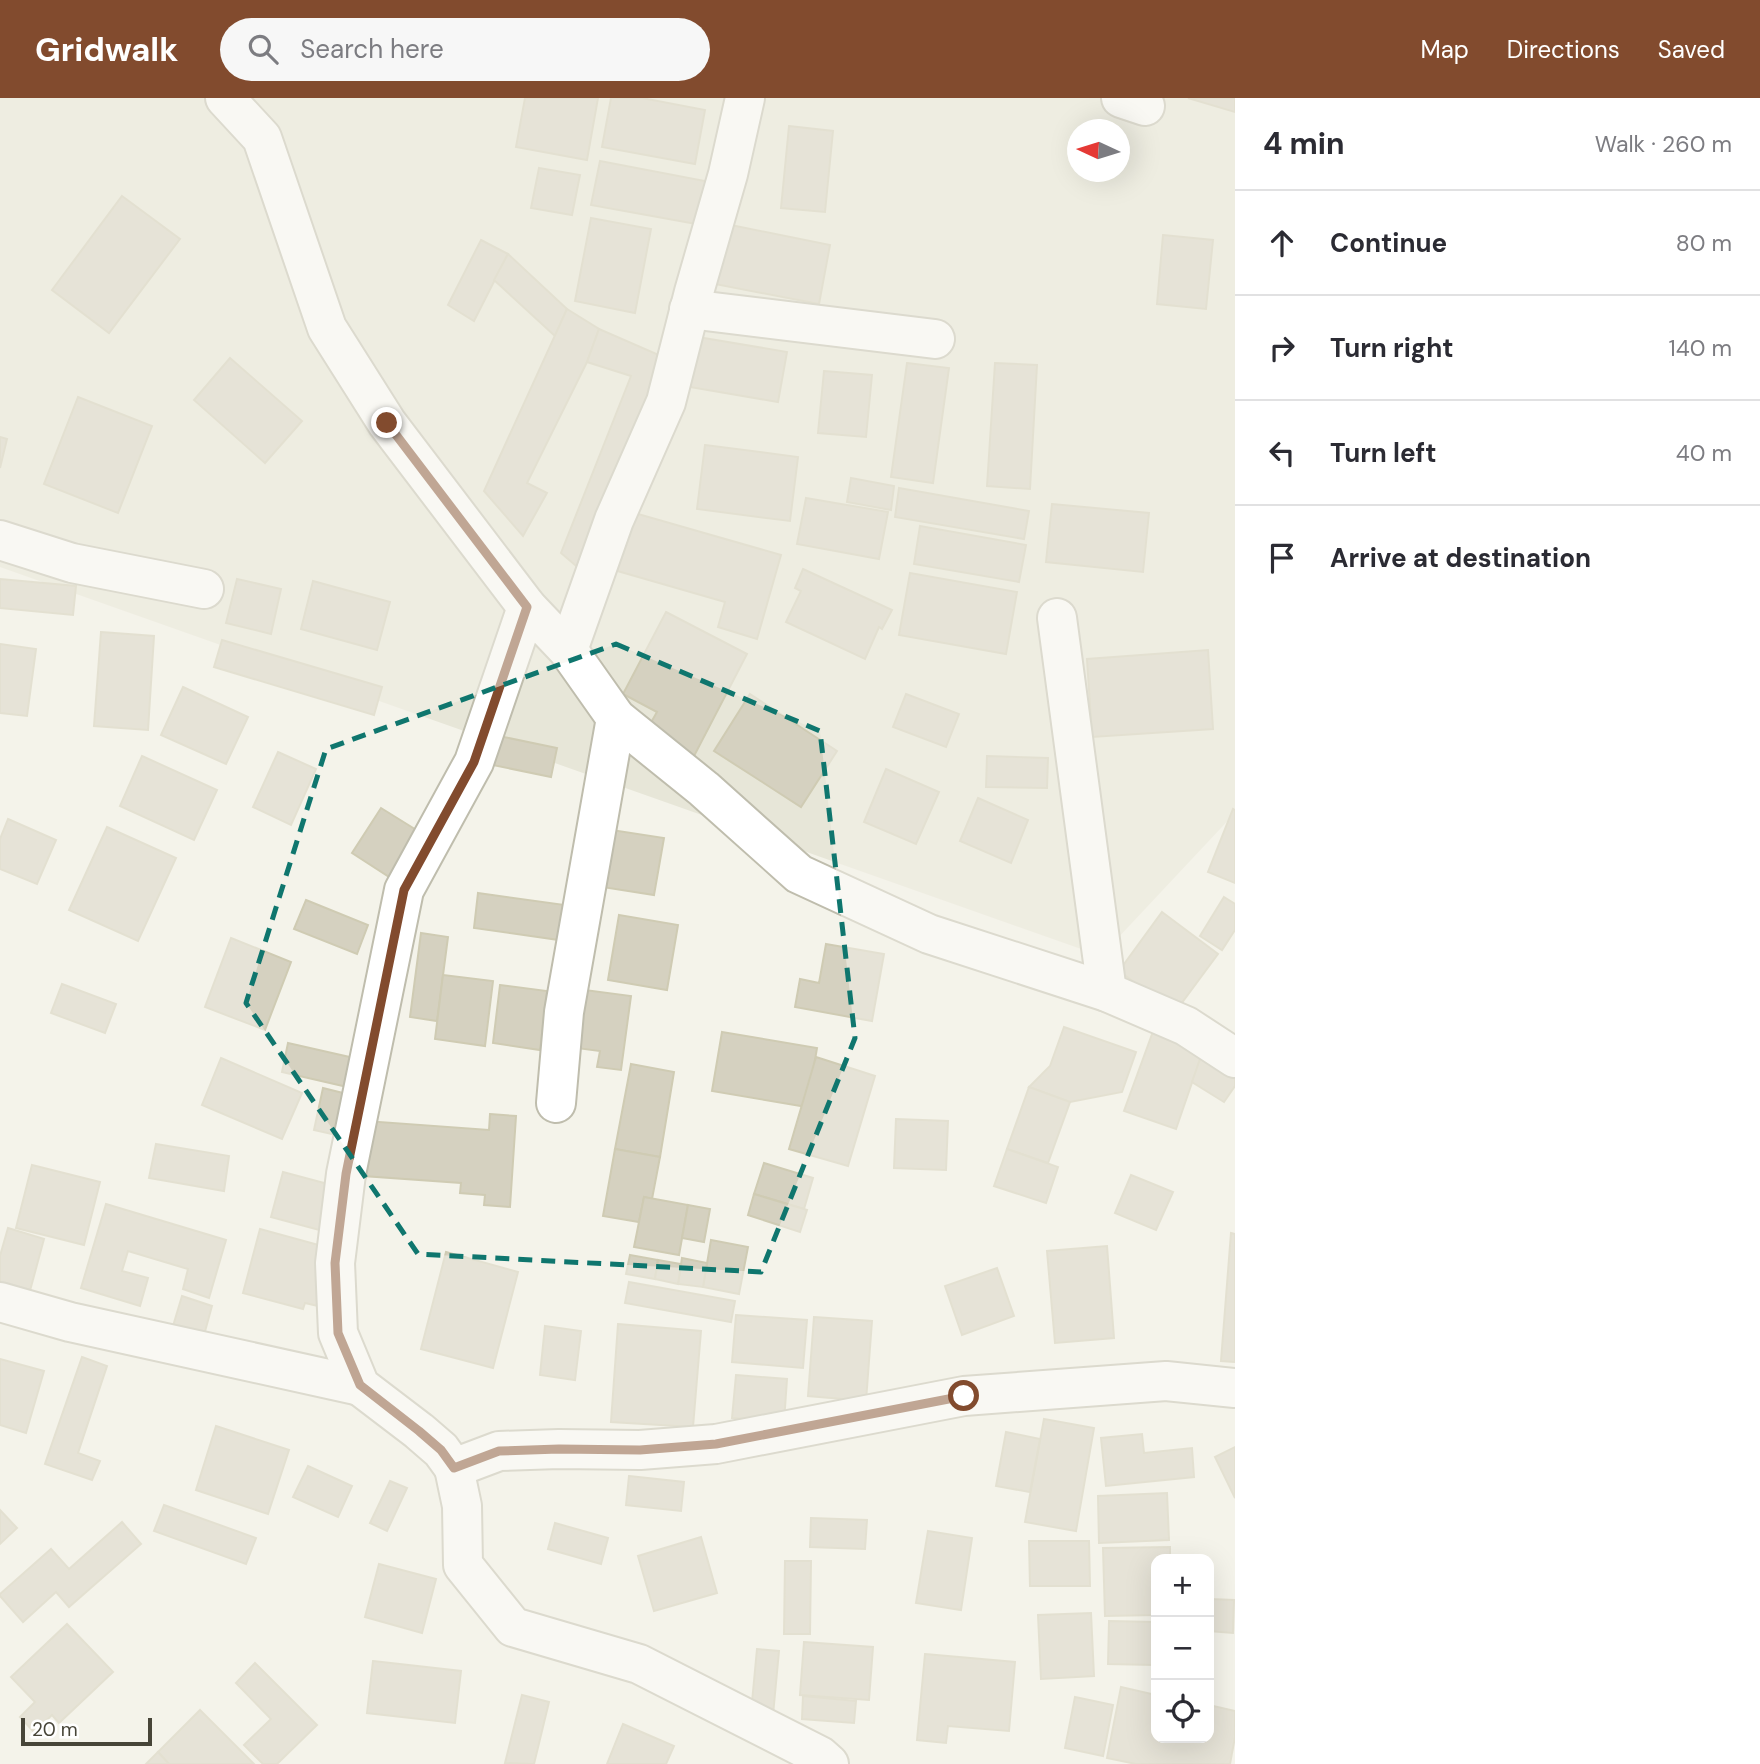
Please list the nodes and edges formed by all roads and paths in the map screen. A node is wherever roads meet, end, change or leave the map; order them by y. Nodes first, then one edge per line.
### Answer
1 (225, 98) edge
2 (745, 98) edge
3 (690, 309) junction
4 (935, 339) dead end
5 (0, 540) edge
6 (204, 589) dead end
7 (527, 607) junction
8 (1057, 618) dead end
9 (568, 650) junction
10 (616, 718) junction
11 (1107, 992) junction
12 (1235, 1058) edge
13 (556, 1102) dead end
14 (0, 1302) edge
15 (360, 1385) junction
16 (1235, 1388) edge
17 (454, 1468) junction
18 (830, 1764) edge

1 - 7 street
2 - 3 street
3 - 4 street
3 - 9 street
5 - 6 street
7 - 9 street
7 - 15 street
8 - 11 street
9 - 10 street
10 - 11 street
10 - 13 street
11 - 12 street
14 - 15 street
15 - 17 street
16 - 17 street
17 - 18 street

